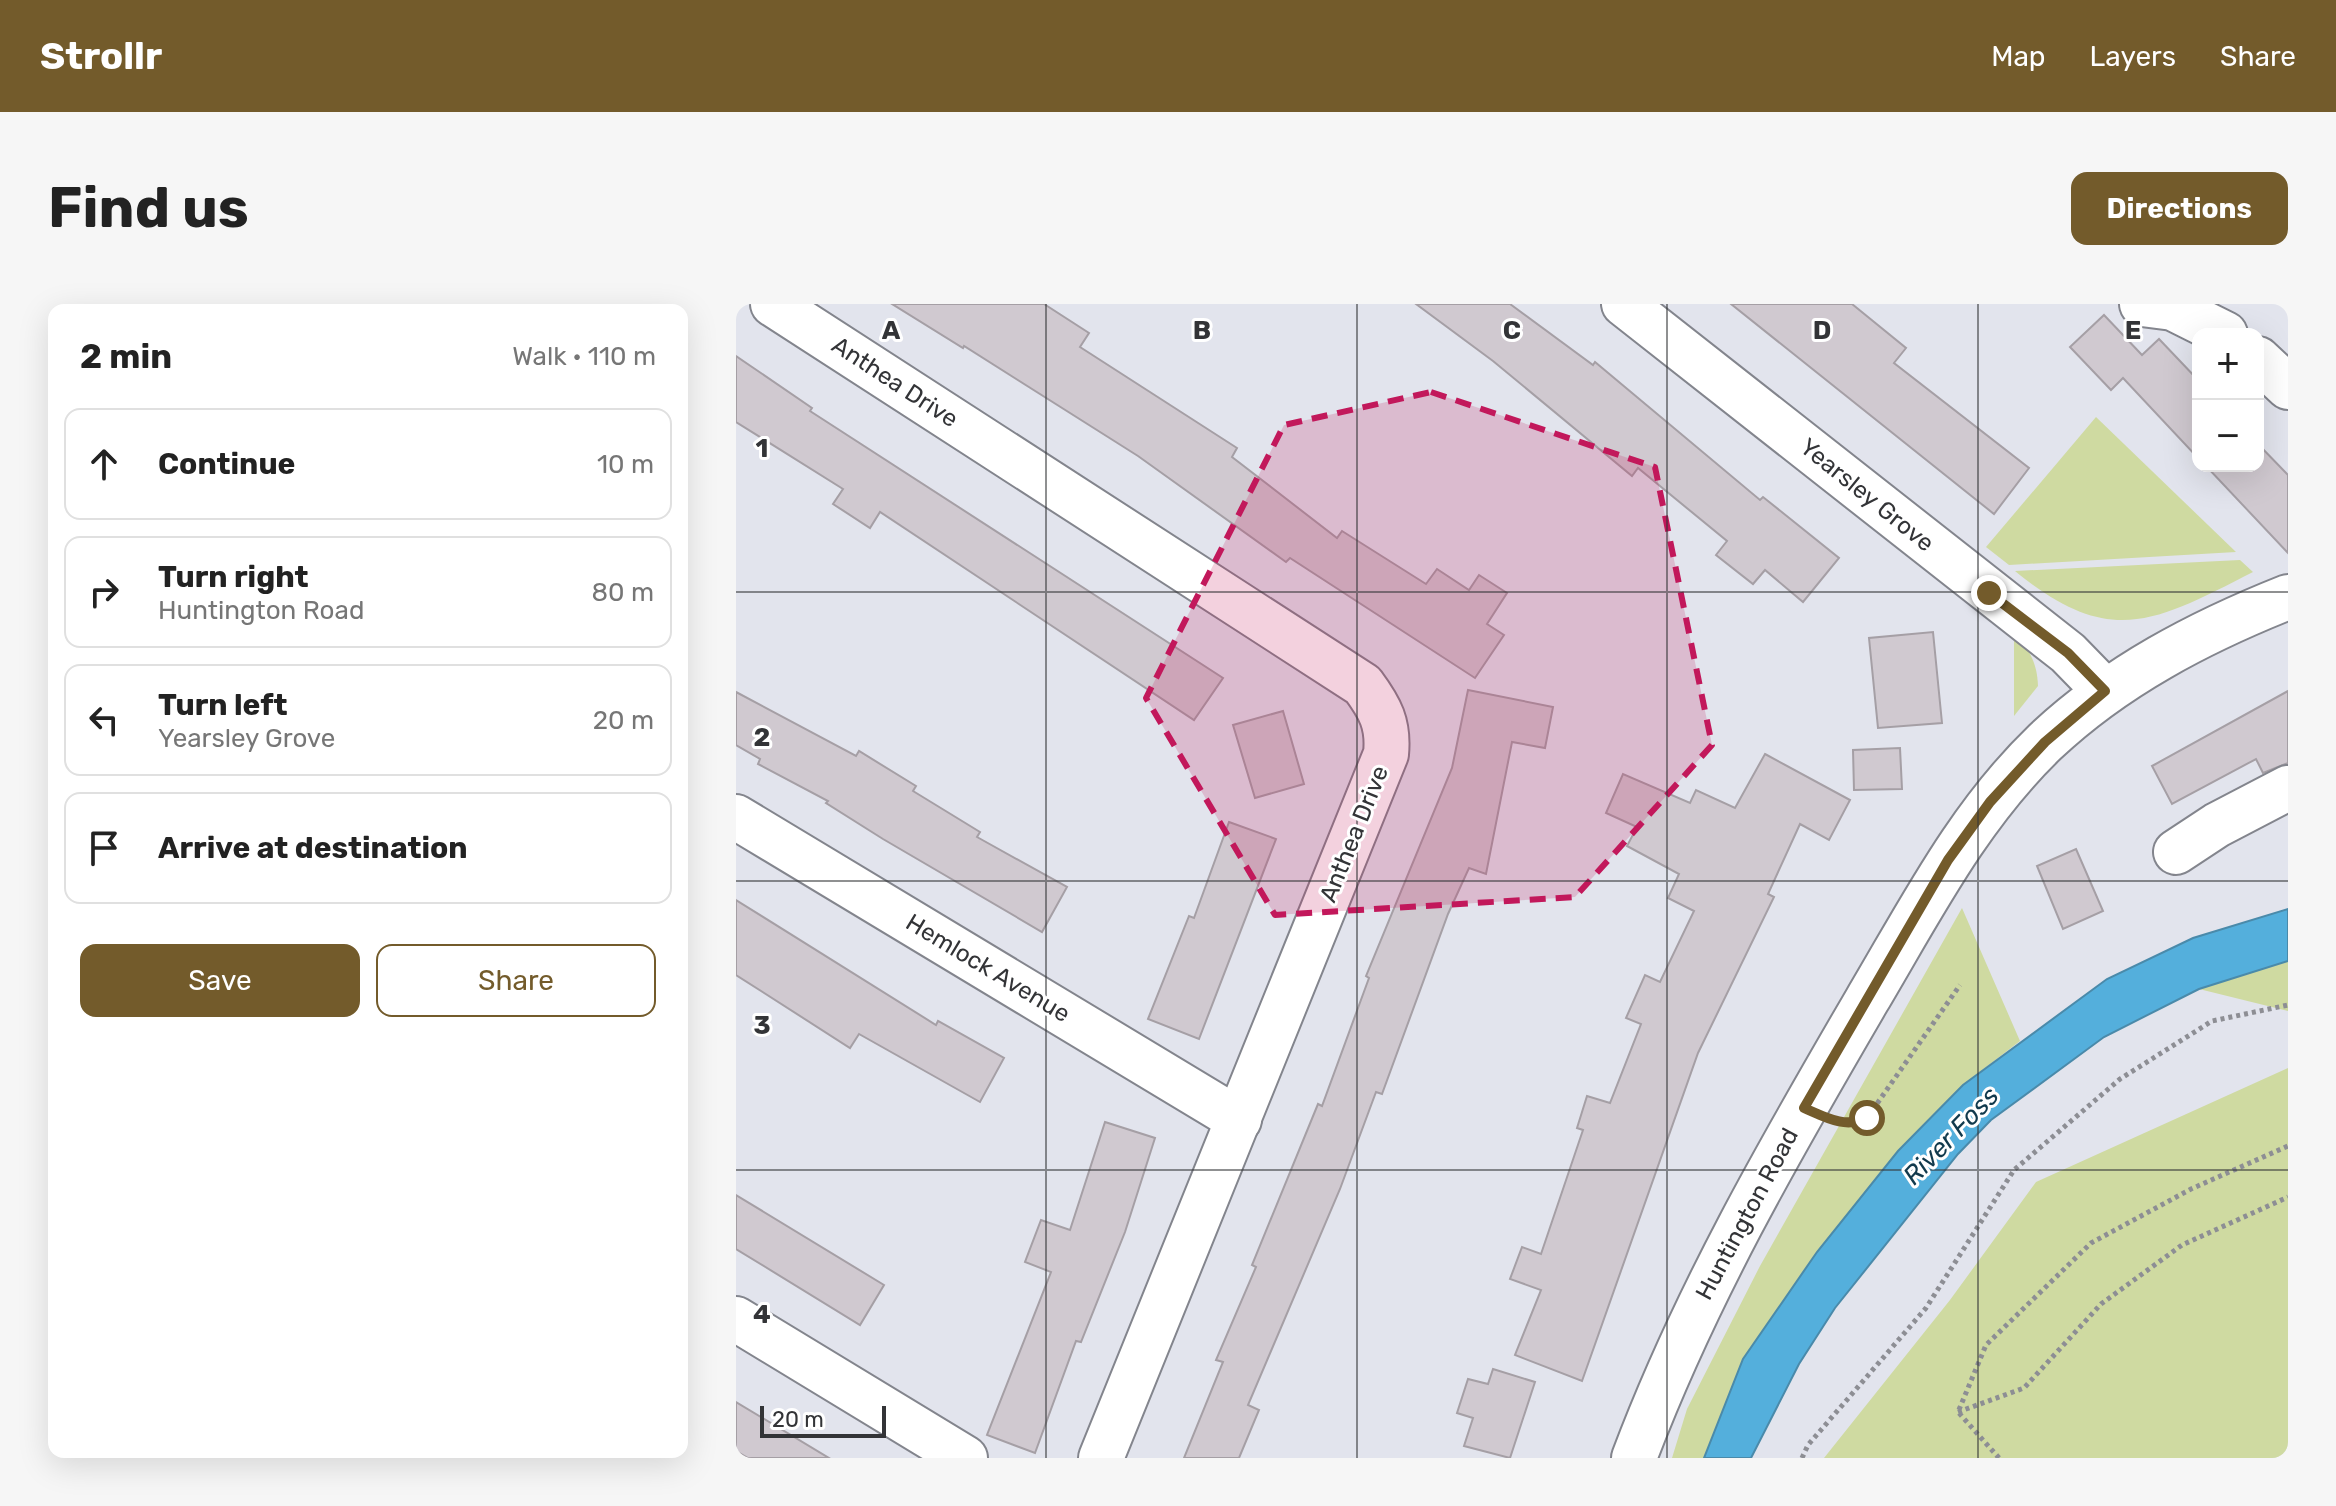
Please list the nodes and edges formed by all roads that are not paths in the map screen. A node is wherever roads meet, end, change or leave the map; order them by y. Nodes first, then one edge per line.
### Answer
1 (773, 304) edge
2 (1624, 304) edge
3 (2142, 304) edge
4 (2213, 328) edge
5 (2264, 365) edge
6 (2288, 387) edge
7 (2288, 597) edge
8 (2105, 691) junction
9 (2288, 788) edge
10 (736, 817) edge
11 (2176, 852) dead end
12 (1239, 1120) junction
13 (736, 1319) edge
14 (965, 1458) edge
15 (1101, 1458) edge
16 (1634, 1458) edge

1 - 12 street, Anthea Drive
2 - 8 street, Yearsley Grove
3 - 4 street
5 - 6 street
7 - 8 street, Huntington Road
8 - 16 street, Huntington Road
9 - 11 street
10 - 12 street, Hemlock Avenue
12 - 15 street, Anthea Drive
13 - 14 street

